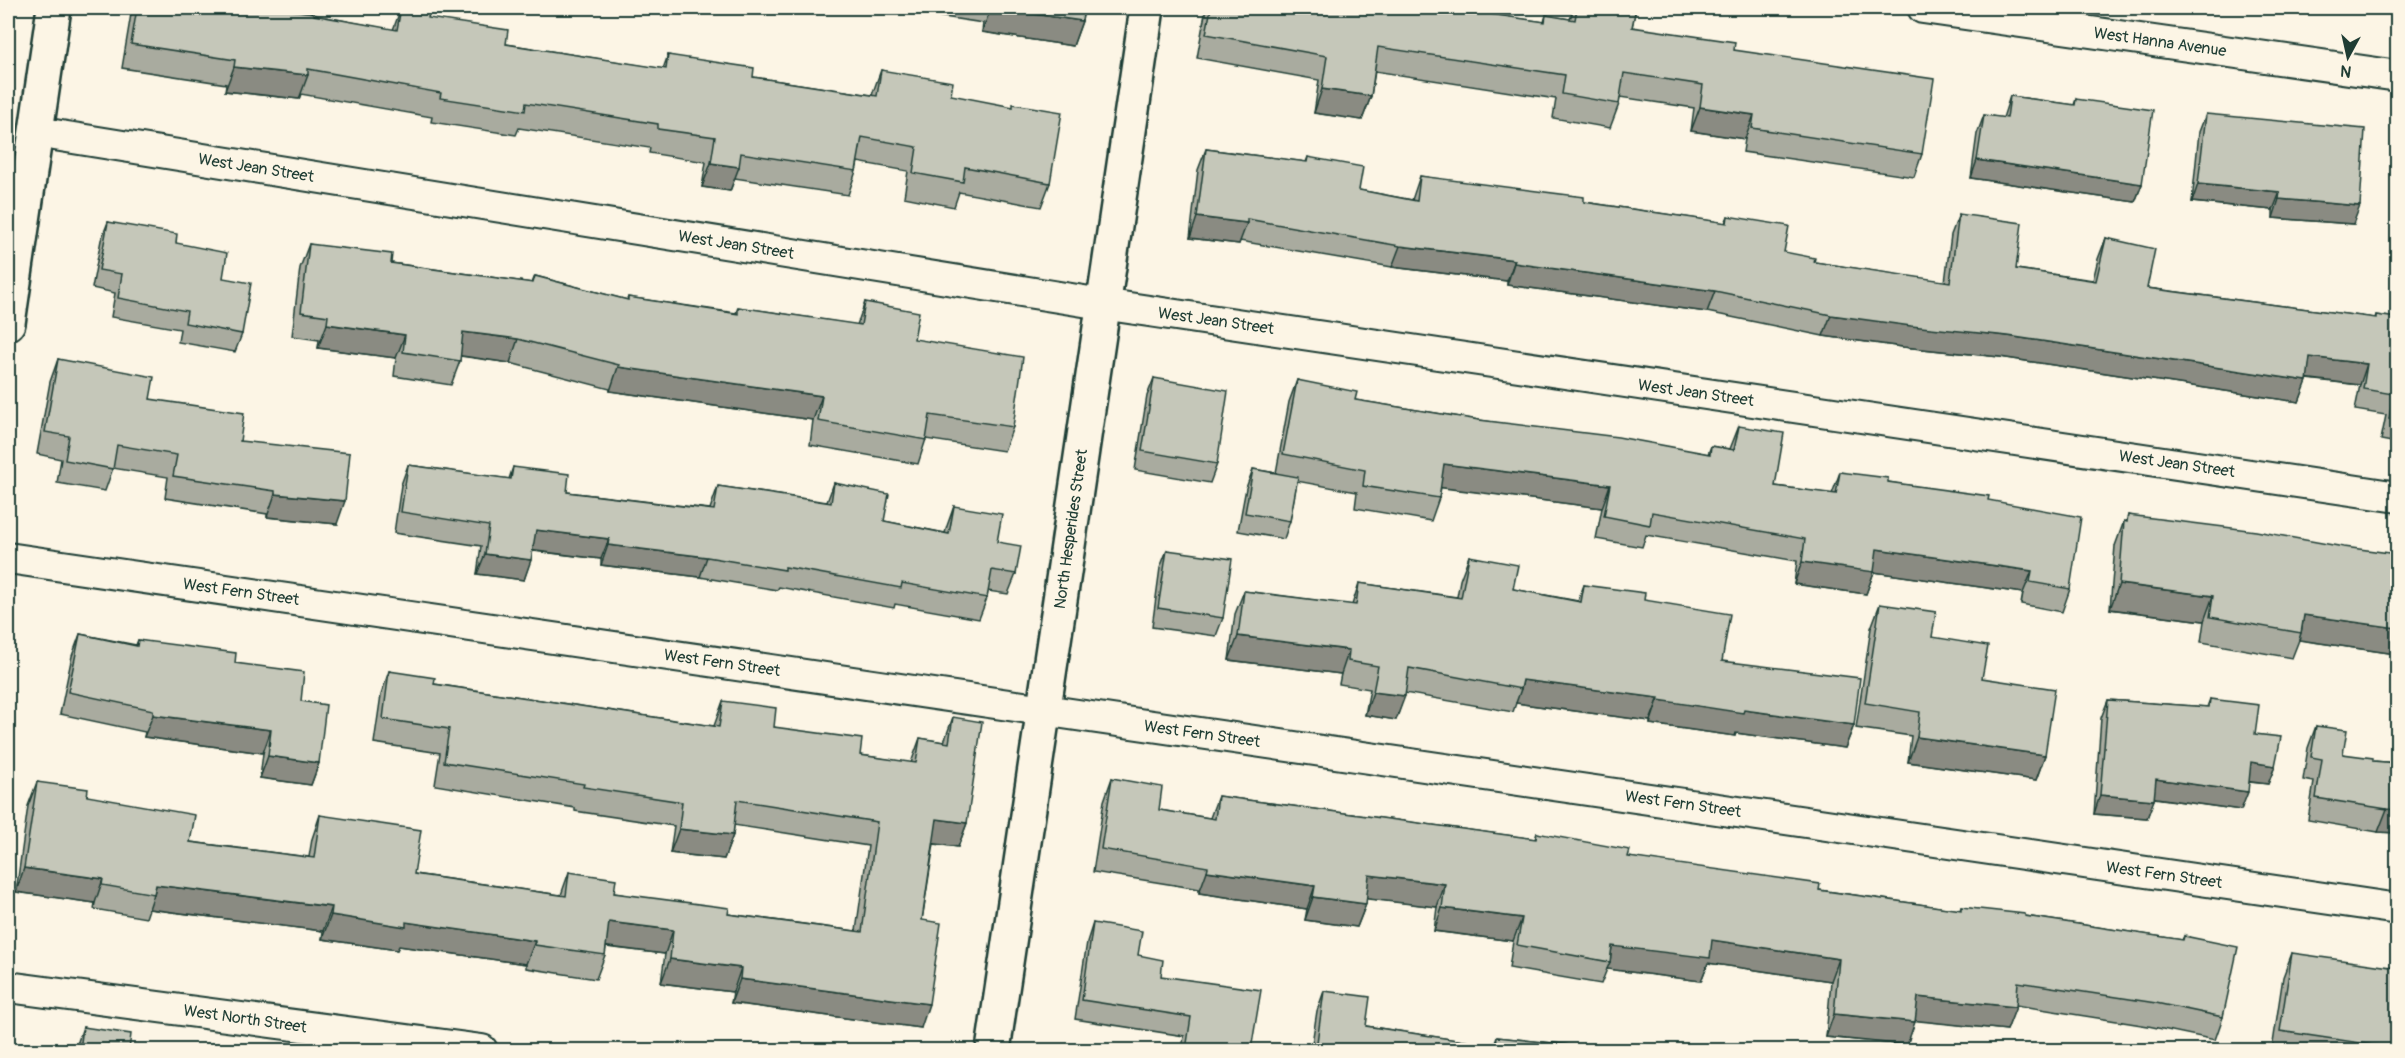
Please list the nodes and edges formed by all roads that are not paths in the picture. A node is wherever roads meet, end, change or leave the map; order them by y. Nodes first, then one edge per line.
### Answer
1 (54, 8) edge
2 (1147, 8) edge
3 (1923, 8) edge
4 (2397, 76) edge
5 (36, 132) junction
6 (1102, 304) junction
7 (8, 323) edge
8 (2397, 497) edge
9 (8, 558) edge
10 (1045, 711) junction
11 (2397, 909) edge
12 (8, 987) edge
13 (482, 1050) edge
14 (993, 1050) edge

1 - 5 street
2 - 6 street, North Hesperides Street
3 - 4 street, West Hanna Avenue
5 - 6 street, West Jean Street
5 - 7 street
6 - 8 street, West Jean Street
6 - 10 street, North Hesperides Street
9 - 10 street, West Fern Street
10 - 11 street, West Fern Street
10 - 14 street, North Hesperides Street
12 - 13 street, West North Street

